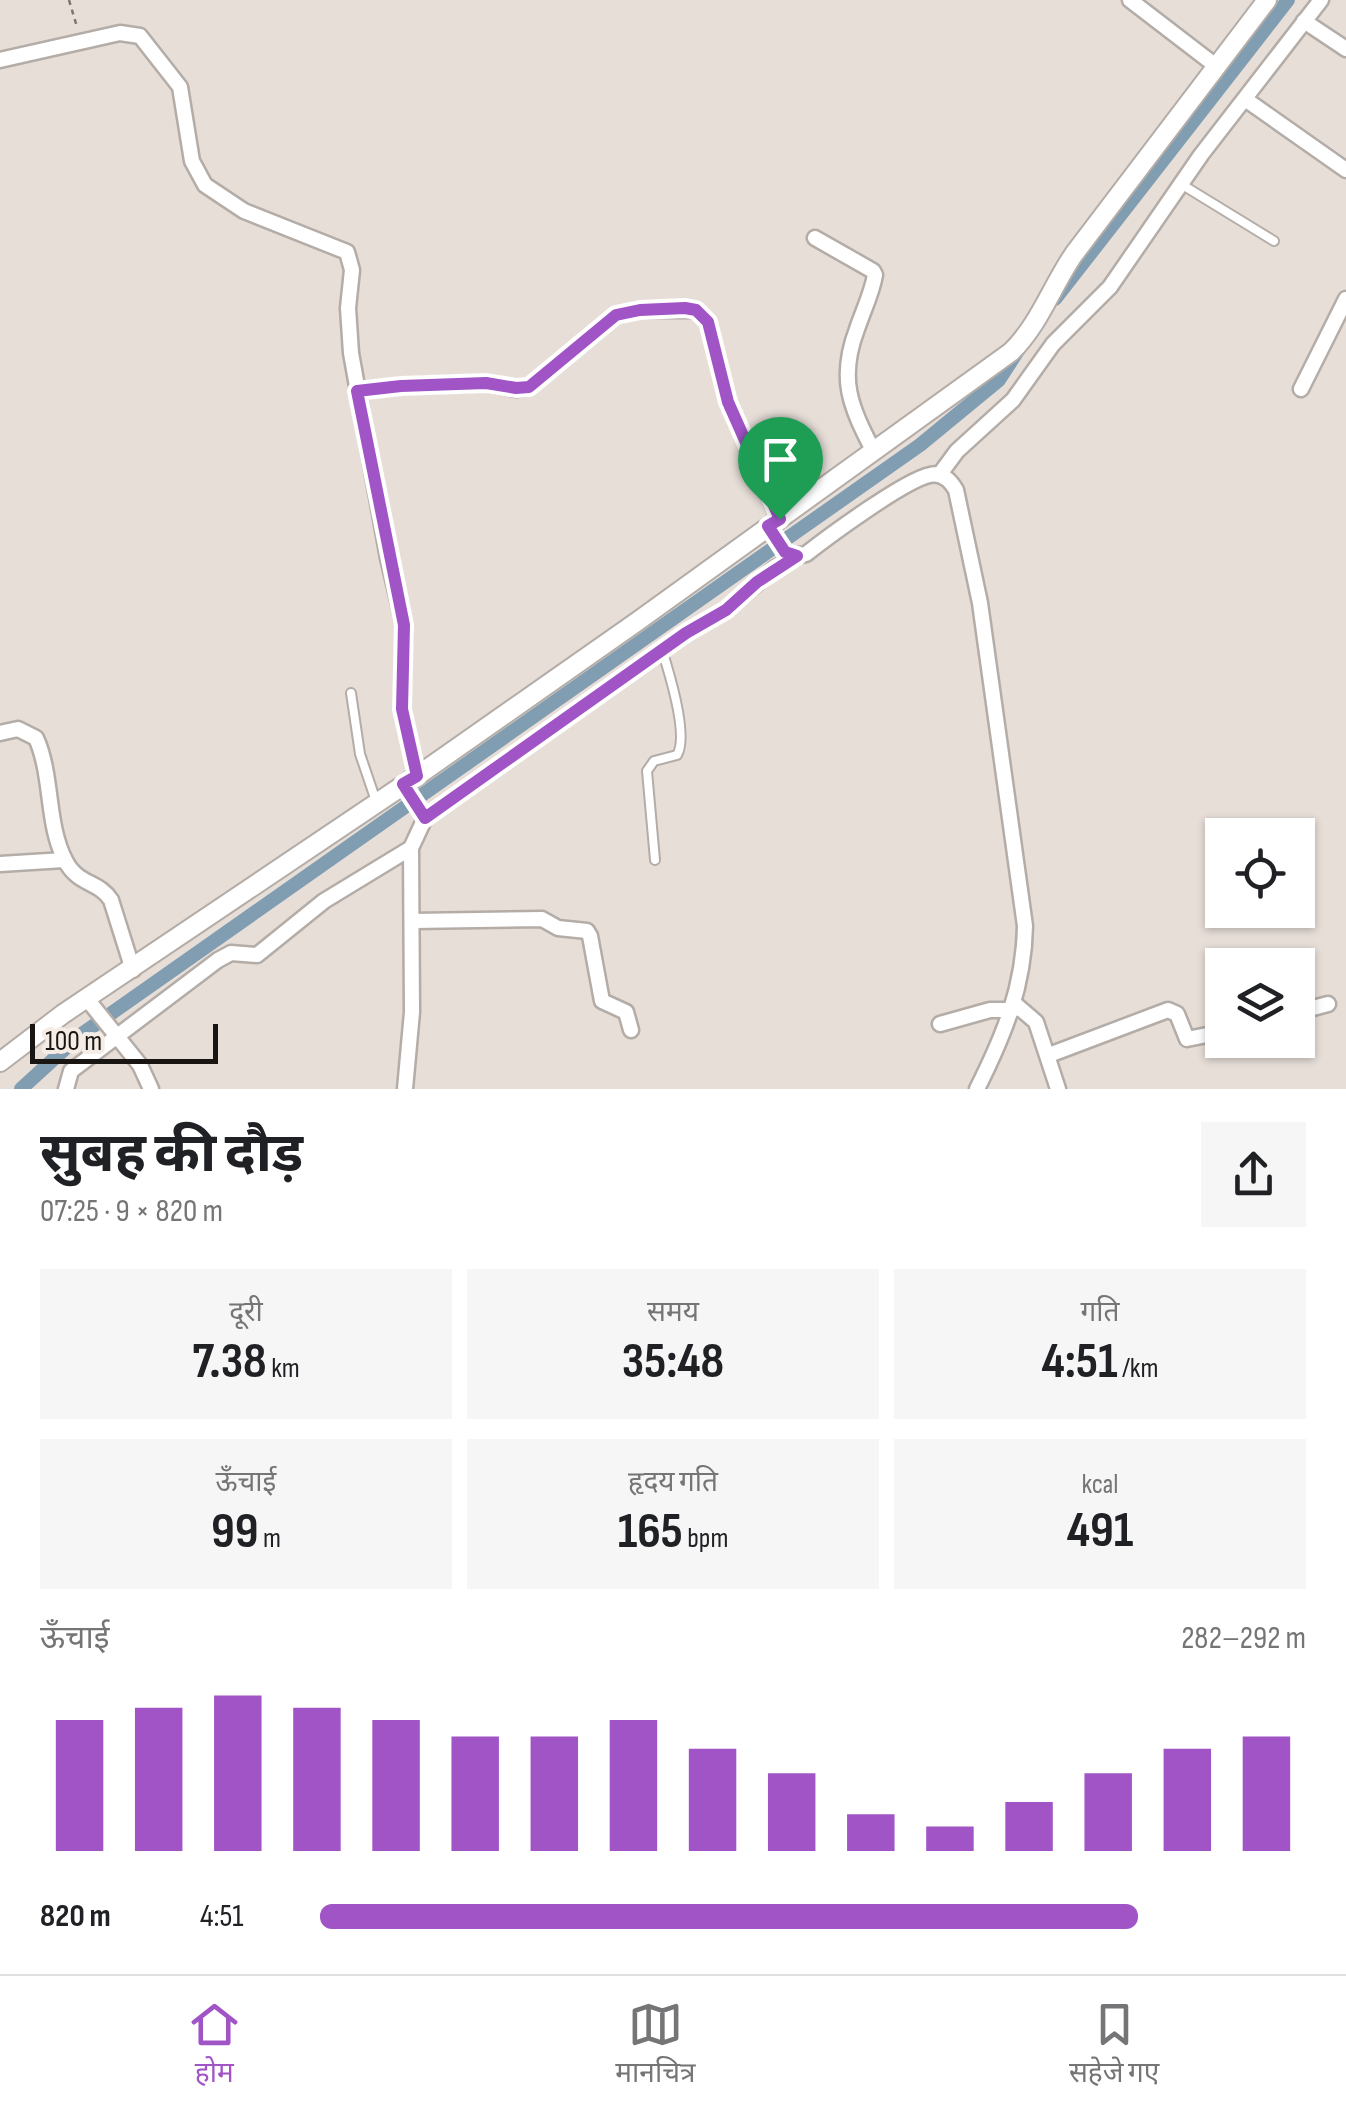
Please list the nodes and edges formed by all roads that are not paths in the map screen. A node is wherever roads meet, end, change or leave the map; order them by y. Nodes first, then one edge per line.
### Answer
1 (1130, 0) edge
2 (1266, 0) edge
3 (1320, 0) edge
4 (1304, 22) junction
5 (1346, 49) edge
6 (0, 60) edge
7 (1216, 66) junction
8 (1245, 99) junction
9 (1346, 170) edge
10 (1181, 184) junction
11 (815, 238) dead end
12 (1274, 241) dead end
13 (1346, 299) edge
14 (1301, 390) dead end
15 (357, 391) junction
16 (874, 452) junction
17 (940, 474) junction
18 (781, 539) junction
19 (662, 650) junction
20 (351, 693) dead end
21 (0, 733) edge
22 (410, 785) junction
23 (376, 802) junction
24 (422, 813) junction
25 (411, 848) junction
26 (64, 860) junction
27 (655, 860) dead end
28 (0, 864) edge
29 (413, 921) junction
30 (132, 970) junction
31 (86, 999) junction
32 (1328, 1004) dead end
33 (1315, 1007) edge
34 (1020, 1008) junction
35 (940, 1024) dead end
36 (107, 1026) junction
37 (631, 1030) dead end
38 (1205, 1035) edge
39 (1049, 1054) junction
40 (0, 1062) edge
41 (66, 1089) edge
42 (151, 1089) edge
43 (405, 1089) edge
44 (978, 1089) edge
45 (1058, 1089) edge

1 - 7 street
2 - 7 street
3 - 4 street
4 - 5 street
4 - 8 street
6 - 15 street
7 - 16 street
8 - 9 street
8 - 10 street
10 - 12 lane
10 - 17 street
11 - 16 street
13 - 14 street
15 - 18 street
15 - 22 street
16 - 18 street
17 - 18 street
17 - 34 street
18 - 19 street
18 - 22 street
19 - 24 street
19 - 27 lane
20 - 23 lane
21 - 26 street
22 - 23 street
22 - 24 street
23 - 30 street
24 - 25 street
25 - 29 street
25 - 36 street
26 - 28 street
26 - 30 street
29 - 37 street
29 - 43 street
30 - 31 street
31 - 36 street
31 - 40 street
32 - 33 street
34 - 35 street
34 - 39 street
34 - 44 street
36 - 41 street
36 - 42 street
38 - 39 street
39 - 45 street

